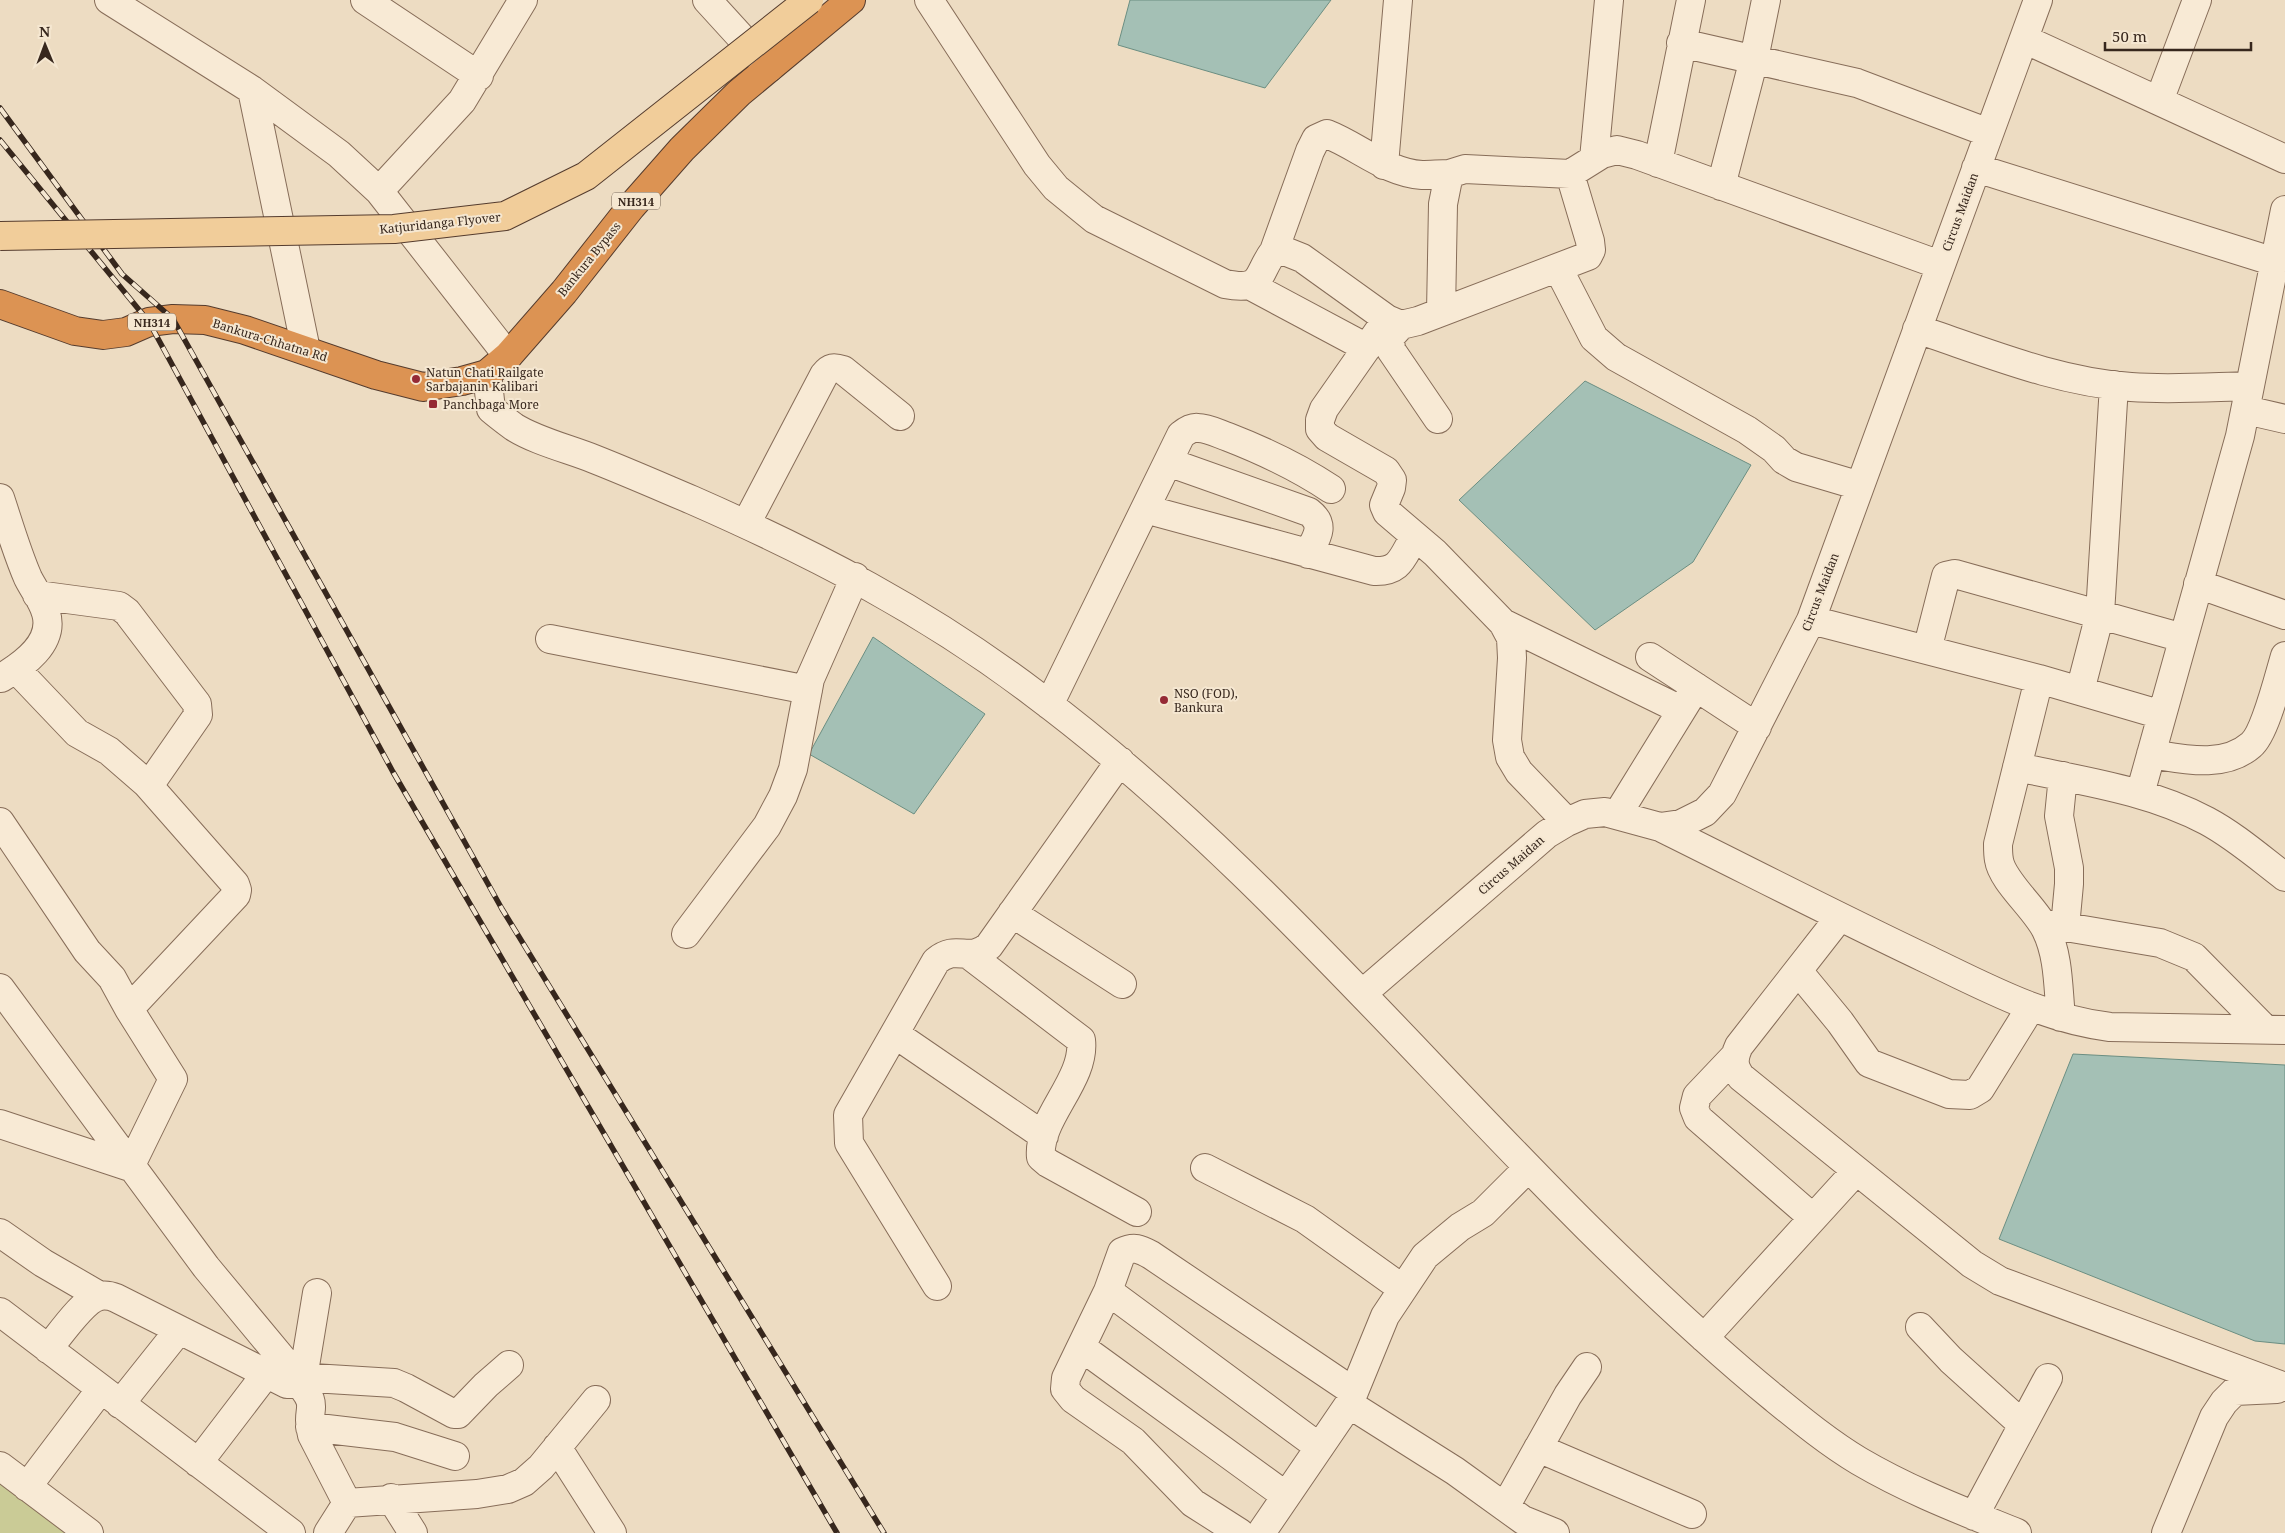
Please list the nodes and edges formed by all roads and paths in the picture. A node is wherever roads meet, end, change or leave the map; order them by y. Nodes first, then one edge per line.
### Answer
1 (109, 0) edge
2 (365, 0) edge
3 (523, 0) edge
4 (707, 0) edge
5 (809, 0) edge
6 (851, 0) edge
7 (929, 0) edge
8 (1398, 0) edge
9 (1609, 0) edge
10 (1691, 0) edge
11 (1766, 0) edge
12 (2038, 0) edge
13 (2197, 0) edge
14 (2024, 39) junction
15 (1681, 43) junction
16 (1754, 60) junction
17 (769, 68) junction
18 (479, 76) junction
19 (252, 90) junction
20 (2159, 101) junction
21 (1989, 133) junction
22 (1594, 159) junction
23 (2285, 159) edge
24 (1658, 163) junction
25 (1384, 165) junction
26 (1976, 168) junction
27 (1449, 174) junction
28 (1570, 174) junction
29 (1721, 186) junction
30 (380, 191) junction
31 (2285, 210) edge
32 (0, 236) edge
33 (1274, 250) junction
34 (2275, 262) junction
35 (1940, 265) junction
36 (1558, 268) junction
37 (1251, 286) junction
38 (0, 304) edge
39 (1441, 312) junction
40 (1394, 322) junction
41 (1917, 329) junction
42 (1367, 348) junction
43 (306, 350) junction
44 (508, 356) junction
45 (487, 374) junction
46 (2114, 385) junction
47 (424, 387) joint
48 (2248, 398) junction
49 (900, 416) dead end
50 (1438, 419) dead end
51 (2285, 419) edge
52 (1168, 462) junction
53 (1860, 486) junction
54 (1331, 489) dead end
55 (0, 498) edge
56 (1145, 509) junction
57 (746, 524) junction
58 (1415, 536) junction
59 (1308, 554) junction
60 (855, 577) junction
61 (2198, 584) junction
62 (37, 595) junction
63 (2100, 614) junction
64 (2285, 615) edge
65 (1812, 620) junction
66 (1504, 623) junction
67 (550, 638) dead end
68 (2183, 638) junction
69 (1927, 650) junction
70 (2285, 656) edge
71 (1650, 658) dead end
72 (8, 674) edge
73 (2039, 679) junction
74 (1696, 687) junction
75 (808, 690) junction
76 (2080, 691) junction
77 (1049, 705) junction
78 (1681, 710) junction
79 (2162, 715) junction
80 (1757, 727) junction
81 (2152, 754) junction
82 (1120, 761) junction
83 (2018, 767) junction
84 (2063, 776) junction
85 (147, 784) junction
86 (2140, 794) junction
87 (1617, 815) junction
88 (0, 822) edge
89 (1567, 822) junction
90 (1660, 827) junction
91 (2285, 877) edge
92 (1012, 913) junction
93 (1839, 918) junction
94 (2054, 925) junction
95 (686, 934) dead end
96 (968, 954) junction
97 (1798, 971) junction
98 (1122, 984) dead end
99 (0, 988) edge
100 (1363, 993) junction
101 (2031, 1007) junction
102 (129, 1009) junction
103 (2061, 1017) junction
104 (2275, 1029) edge
105 (895, 1034) junction
106 (1734, 1057) junction
107 (0, 1124) edge
108 (1044, 1136) junction
109 (130, 1167) junction
110 (1205, 1168) dead end
111 (1528, 1168) junction
112 (1856, 1171) junction
113 (1137, 1212) dead end
114 (1813, 1218) junction
115 (0, 1233) edge
116 (937, 1286) dead end
117 (1403, 1289) junction
118 (1108, 1291) junction
119 (317, 1293) dead end
120 (100, 1296) junction
121 (0, 1314) edge
122 (1920, 1327) dead end
123 (179, 1330) junction
124 (1704, 1338) junction
125 (1081, 1346) junction
126 (48, 1349) junction
127 (509, 1365) dead end
128 (1587, 1367) dead end
129 (266, 1374) junction
130 (298, 1378) junction
131 (2048, 1378) dead end
132 (2285, 1388) edge
133 (110, 1396) junction
134 (1352, 1398) junction
135 (596, 1400) dead end
136 (2022, 1424) junction
137 (310, 1427) junction
138 (557, 1447) junction
139 (1319, 1447) junction
140 (1538, 1448) junction
141 (455, 1456) dead end
142 (198, 1463) junction
143 (0, 1466) edge
144 (28, 1487) junction
145 (1286, 1496) junction
146 (391, 1498) junction
147 (347, 1503) junction
148 (1505, 1507) junction
149 (1692, 1514) dead end
150 (1977, 1523) edge
151 (89, 1533) edge
152 (291, 1533) edge
153 (328, 1533) edge
154 (413, 1533) edge
155 (612, 1533) edge
156 (1257, 1533) edge
157 (1555, 1533) edge
158 (2017, 1533) edge
159 (2166, 1533) edge

1 - 19 street
2 - 18 street
3 - 18 street
4 - 17 street
5 - 32 main road, Katjuridanga Flyover, bridge
6 - 17 highway, Bankura Bypass / NH314
7 - 37 street
8 - 25 street
9 - 22 street
10 - 15 street
11 - 16 street
12 - 14 street, Circus Maidan
13 - 20 street
14 - 20 street
14 - 21 street, Circus Maidan
15 - 16 street
15 - 24 street
16 - 21 street
16 - 29 street
17 - 44 highway, Bankura Bypass / NH314
18 - 30 street
19 - 30 street
19 - 43 street
20 - 23 street
21 - 26 street, Circus Maidan
22 - 24 street
22 - 28 street
24 - 29 street
25 - 27 street
25 - 33 street
26 - 34 street
26 - 35 street, Circus Maidan
27 - 28 street
27 - 39 street
28 - 36 street
29 - 35 street
30 - 44 street
31 - 34 street
33 - 37 street
33 - 40 street
34 - 48 street
35 - 41 street, Circus Maidan
36 - 39 street
36 - 53 street
37 - 42 street
38 - 43 highway, Bankura-Chhatna Rd / NH314
39 - 40 street
40 - 42 street
40 - 50 street
41 - 46 street
41 - 53 street, Circus Maidan
42 - 58 street
43 - 47 highway, Bankura-Chhatna Rd / NH314
44 - 45 highway, Bankura Bypass / NH314
45 - 47 highway, Bankura Bypass / NH314
45 - 57 street
46 - 48 street
46 - 63 street
48 - 51 street
48 - 61 street
49 - 57 street
52 - 54 street
52 - 56 street
52 - 59 street
53 - 65 street, Circus Maidan
55 - 62 street
56 - 59 street
56 - 77 street
57 - 60 street
58 - 59 street
58 - 66 street
60 - 75 street
60 - 77 street
61 - 64 street
61 - 68 street
62 - 72 street
62 - 85 street
63 - 68 street
63 - 69 street
63 - 76 street
65 - 69 street
65 - 80 street, Circus Maidan
66 - 78 street
66 - 89 street
67 - 75 street
68 - 79 street
69 - 73 street
70 - 81 street
71 - 74 street
72 - 85 street
73 - 76 street
73 - 83 street
74 - 78 street
74 - 80 street
75 - 95 street
76 - 79 street
77 - 82 street
78 - 87 street
79 - 81 street
80 - 90 street, Circus Maidan
81 - 86 street
82 - 92 street
82 - 100 street
83 - 84 street
83 - 94 street
84 - 86 street
84 - 94 street
85 - 102 street
86 - 91 street
87 - 89 street, Circus Maidan
87 - 90 street, Circus Maidan
88 - 102 street
89 - 100 street, Circus Maidan
90 - 93 street
92 - 96 street
92 - 98 street
93 - 97 street
93 - 101 street
94 - 103 street
94 - 104 street
96 - 105 street
96 - 108 street
97 - 101 street
97 - 106 street
99 - 109 street
100 - 111 street
101 - 103 street
102 - 109 street
103 - 104 street
105 - 108 street
105 - 116 street
106 - 112 street
106 - 114 street
107 - 109 street
108 - 113 street
109 - 130 street
110 - 117 street
111 - 117 street
111 - 124 street
112 - 114 street
112 - 132 street
114 - 124 street
115 - 120 street
117 - 134 street
118 - 125 street
118 - 134 street
118 - 139 street
119 - 130 street
120 - 123 street
120 - 126 street
121 - 126 street
122 - 136 street
123 - 129 street
123 - 133 street
124 - 150 street
125 - 145 street
125 - 156 street
126 - 133 street
127 - 130 street
128 - 140 street
129 - 130 street
129 - 142 street
130 - 137 street
131 - 136 street
132 - 159 street
133 - 142 street
133 - 144 street
134 - 139 street
134 - 148 street
135 - 138 street
136 - 150 street
137 - 141 street
137 - 147 street
138 - 146 street
138 - 155 street
139 - 145 street
140 - 148 street
140 - 149 street
142 - 152 street
143 - 144 street
144 - 151 street
145 - 156 street
146 - 147 street
146 - 154 street
147 - 153 street
148 - 157 street
150 - 158 street

